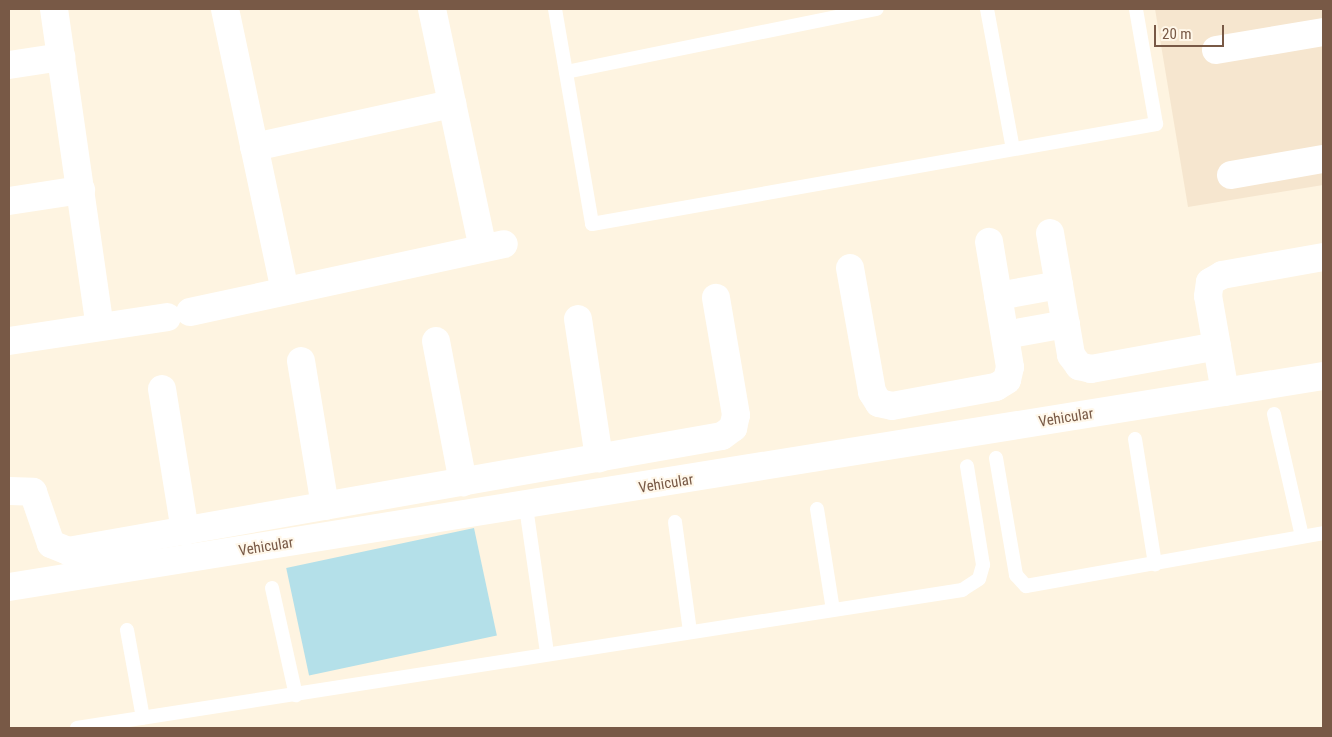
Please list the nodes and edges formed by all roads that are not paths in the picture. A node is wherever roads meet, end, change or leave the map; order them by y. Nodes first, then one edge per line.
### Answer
1 (54, 9) edge
2 (432, 9) edge
3 (555, 9) edge
4 (877, 9) edge
5 (987, 9) edge
6 (1136, 9) edge
7 (232, 10) edge
8 (1323, 32) edge
9 (1216, 50) dead end
10 (61, 57) junction
11 (9, 65) edge
12 (566, 72) junction
13 (452, 104) junction
14 (254, 147) junction
15 (1013, 149) junction
16 (1323, 159) edge
17 (1232, 174) dead end
18 (81, 190) junction
19 (9, 201) edge
20 (1050, 233) dead end
21 (988, 242) dead end
22 (1323, 258) edge
23 (850, 268) dead end
24 (1059, 285) junction
25 (285, 291) junction
26 (998, 296) junction
27 (716, 298) dead end
28 (578, 319) dead end
29 (1066, 324) junction
30 (100, 327) junction
31 (1005, 335) junction
32 (9, 341) edge
33 (436, 341) dead end
34 (1217, 346) junction
35 (301, 361) dead end
36 (1323, 376) edge
37 (162, 389) dead end
38 (1225, 392) junction
39 (1274, 414) dead end
40 (1135, 439) dead end
41 (598, 458) junction
42 (996, 458) dead end
43 (967, 466) dead end
44 (463, 482) junction
45 (9, 491) edge
46 (324, 506) junction
47 (526, 507) junction
48 (817, 509) dead end
49 (675, 522) dead end
50 (185, 531) junction
51 (1323, 532) edge
52 (1302, 536) junction
53 (1155, 564) junction
54 (9, 587) edge
55 (272, 588) dead end
56 (833, 610) junction
57 (127, 630) dead end
58 (690, 631) junction
59 (547, 653) junction
60 (296, 695) junction
61 (143, 718) junction
62 (77, 728) edge

1 - 10 street
2 - 13 street
3 - 12 lane
4 - 12 lane
5 - 15 lane
6 - 15 lane
7 - 14 street
8 - 9 street
10 - 11 street
10 - 18 street
12 - 15 lane
13 - 14 street
13 - 25 street
14 - 25 street
16 - 17 street
18 - 19 street
18 - 30 street
20 - 24 street
21 - 26 street
22 - 34 street
23 - 31 street
24 - 26 street
24 - 29 street
25 - 30 street
26 - 31 street
27 - 41 street
28 - 41 street
29 - 31 street
29 - 34 street
30 - 32 street
33 - 44 street
34 - 38 street
35 - 46 street
36 - 38 street, Vehicular
37 - 50 street
38 - 47 street, Vehicular
39 - 52 lane
40 - 53 lane
41 - 44 street
42 - 53 lane
43 - 56 lane
44 - 46 street
45 - 50 street
46 - 50 street
47 - 54 street, Vehicular
47 - 59 lane
48 - 56 lane
49 - 58 lane
51 - 52 lane
52 - 53 lane
55 - 60 lane
56 - 58 lane
57 - 61 lane
58 - 59 lane
59 - 60 lane
60 - 61 lane
61 - 62 lane

